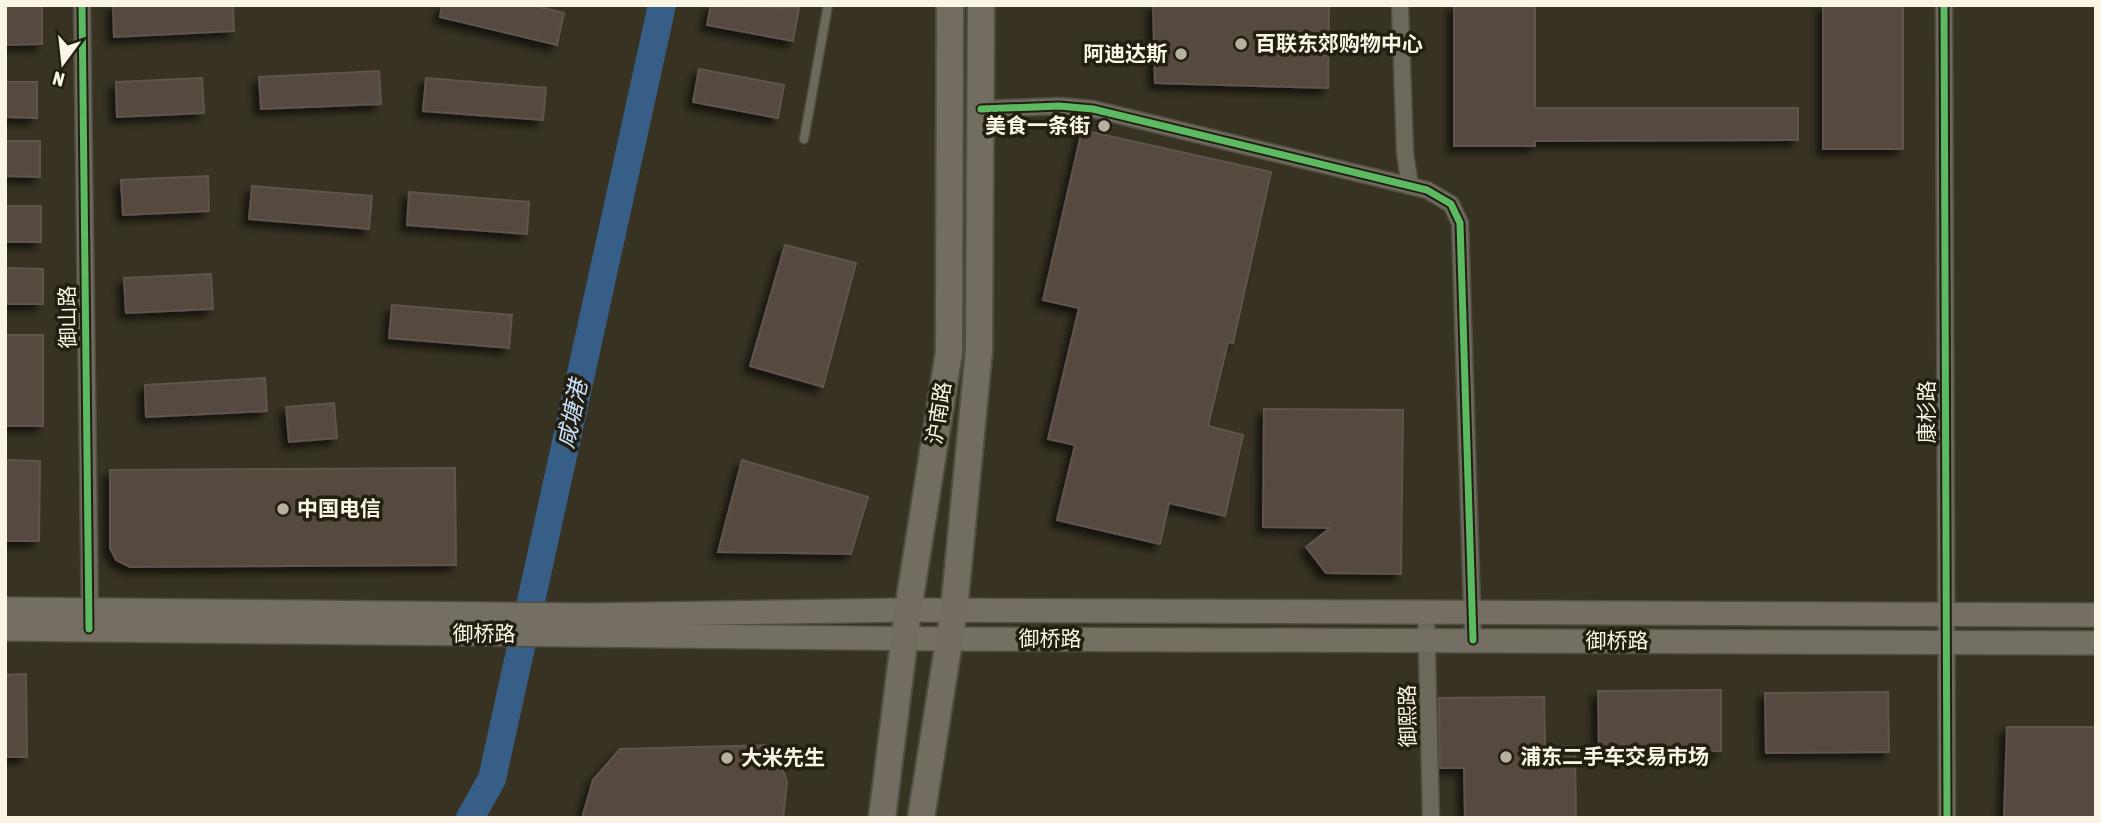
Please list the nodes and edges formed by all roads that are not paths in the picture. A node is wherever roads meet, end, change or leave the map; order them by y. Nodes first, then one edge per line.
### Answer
1 (82, 5) edge
2 (828, 5) edge
3 (950, 5) edge
4 (981, 5) edge
5 (1400, 5) edge
6 (1944, 5) edge
7 (981, 109) junction
8 (804, 139) dead end
9 (1410, 187) junction
10 (5, 609) edge
11 (908, 610) junction
12 (954, 610) junction
13 (1426, 613) junction
14 (1472, 614) junction
15 (1946, 614) junction
16 (2096, 615) edge
17 (90, 619) junction
18 (589, 625) junction
19 (5, 628) edge
20 (907, 637) junction
21 (949, 639) junction
22 (1427, 640) junction
23 (1473, 640) junction
24 (1946, 641) junction
25 (2096, 643) edge
26 (882, 818) edge
27 (921, 818) edge
28 (1431, 818) edge
29 (1947, 818) edge

1 - 17 street, 御山路
2 - 8 lane
3 - 11 main road, 沪南路
4 - 7 main road, 沪南路
5 - 9 street
6 - 15 street, 康杉路
7 - 9 street
7 - 12 main road, 沪南路
9 - 14 street
10 - 17 main road, 御桥路
11 - 12 main road, 御桥路
11 - 18 main road, 御桥路
11 - 20 main road, 沪南路
12 - 13 main road, 御桥路
12 - 21 main road, 沪南路
13 - 14 main road, 御桥路
13 - 22 street, 御熙路
14 - 15 main road, 御桥路
14 - 23 street
15 - 16 main road, 御桥路
15 - 24 street, 康杉路
17 - 18 main road, 御桥路
17 - 19 main road, 御桥路
18 - 20 main road, 御桥路
20 - 21 main road, 御桥路
20 - 26 main road, 沪南路
21 - 22 main road, 御桥路
21 - 27 main road, 沪南路
22 - 23 main road, 御桥路
22 - 28 street, 御熙路
23 - 24 main road, 御桥路
24 - 25 main road, 御桥路
24 - 29 street, 康杉路

